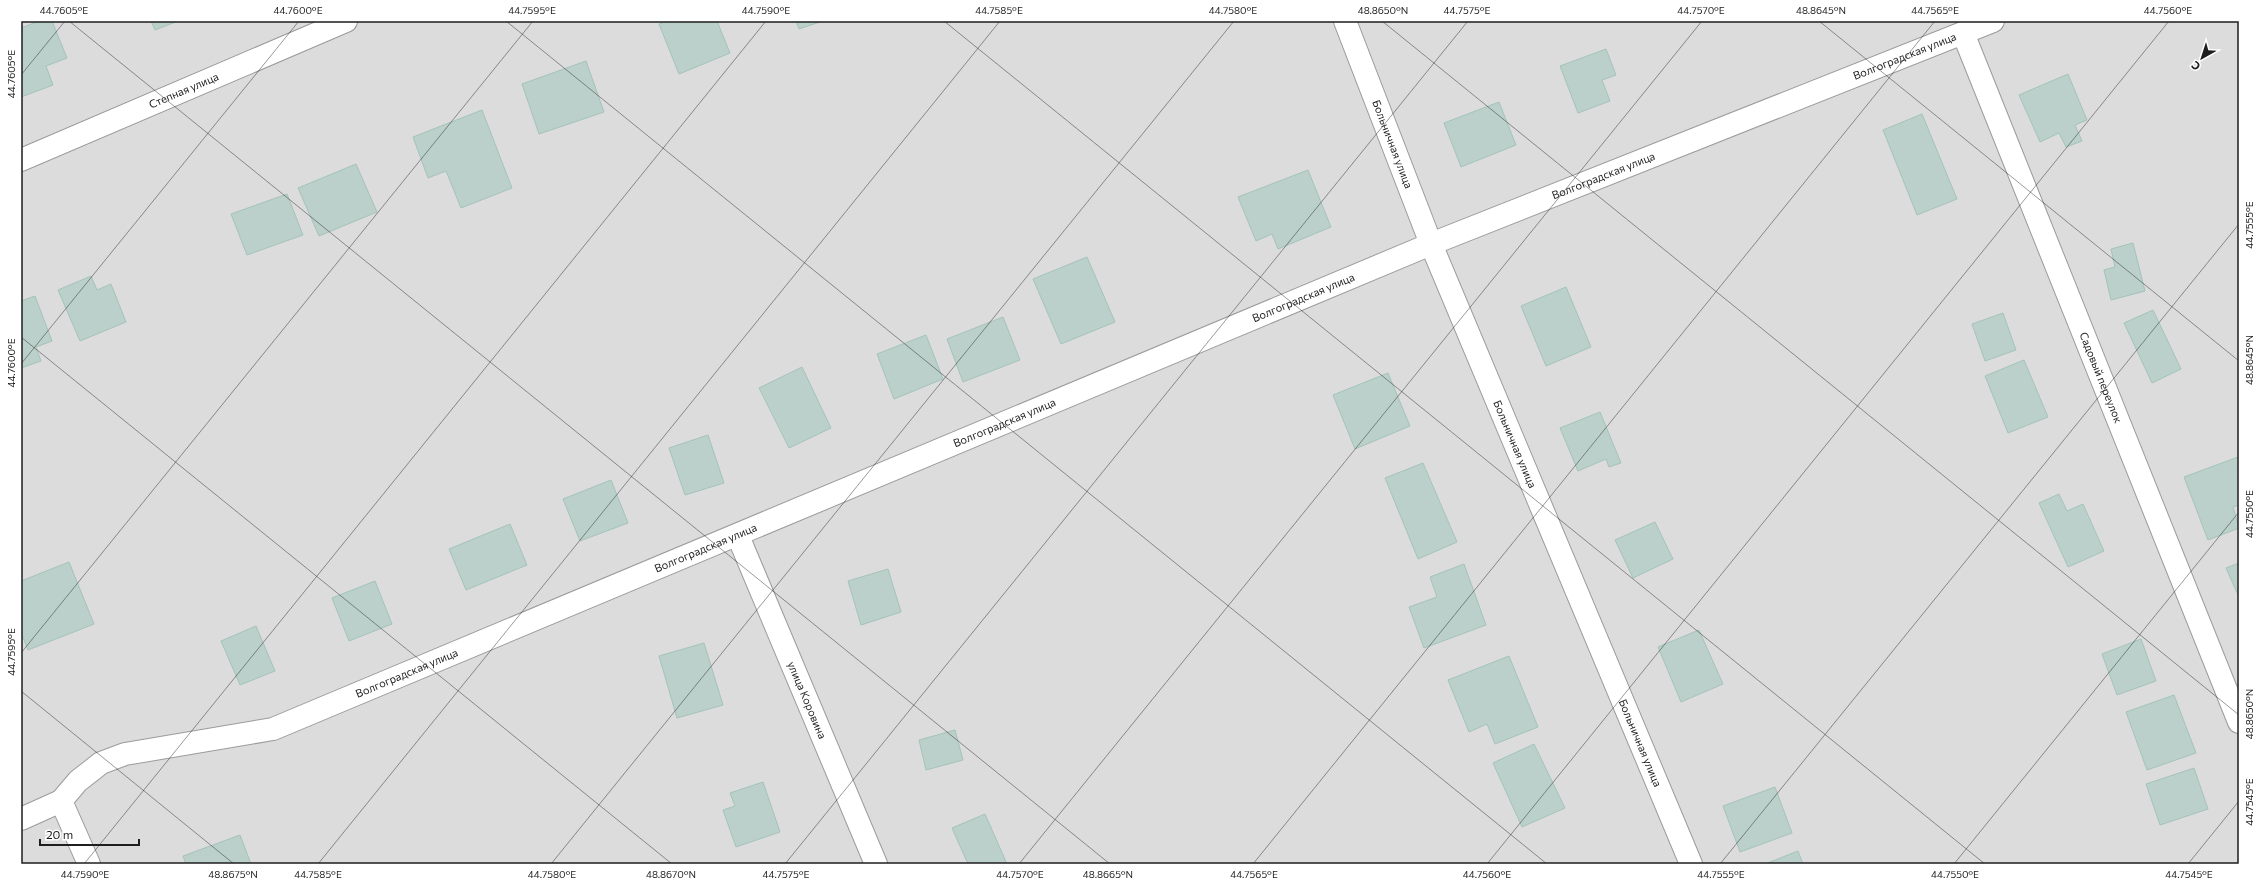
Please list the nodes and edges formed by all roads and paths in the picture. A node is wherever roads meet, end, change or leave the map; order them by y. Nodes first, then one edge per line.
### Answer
1 (346, 21) edge
2 (1345, 21) edge
3 (1993, 21) edge
4 (1963, 33) junction
5 (21, 160) edge
6 (1431, 244) junction
7 (738, 536) junction
8 (2239, 722) edge
9 (61, 801) junction
10 (21, 819) edge
11 (89, 864) edge
12 (876, 864) edge
13 (1691, 864) edge

1 - 5 street, Степная улица
2 - 6 street, Больничная улица
3 - 4 street, Волгоградская улица
4 - 6 street, Волгоградская улица
4 - 8 street, Садовый переулок
6 - 7 street, Волгоградская улица
6 - 13 street, Больничная улица
7 - 9 street, Волгоградская улица
7 - 12 street, улица Коровина
9 - 10 street, Волгоградская улица
9 - 11 street

